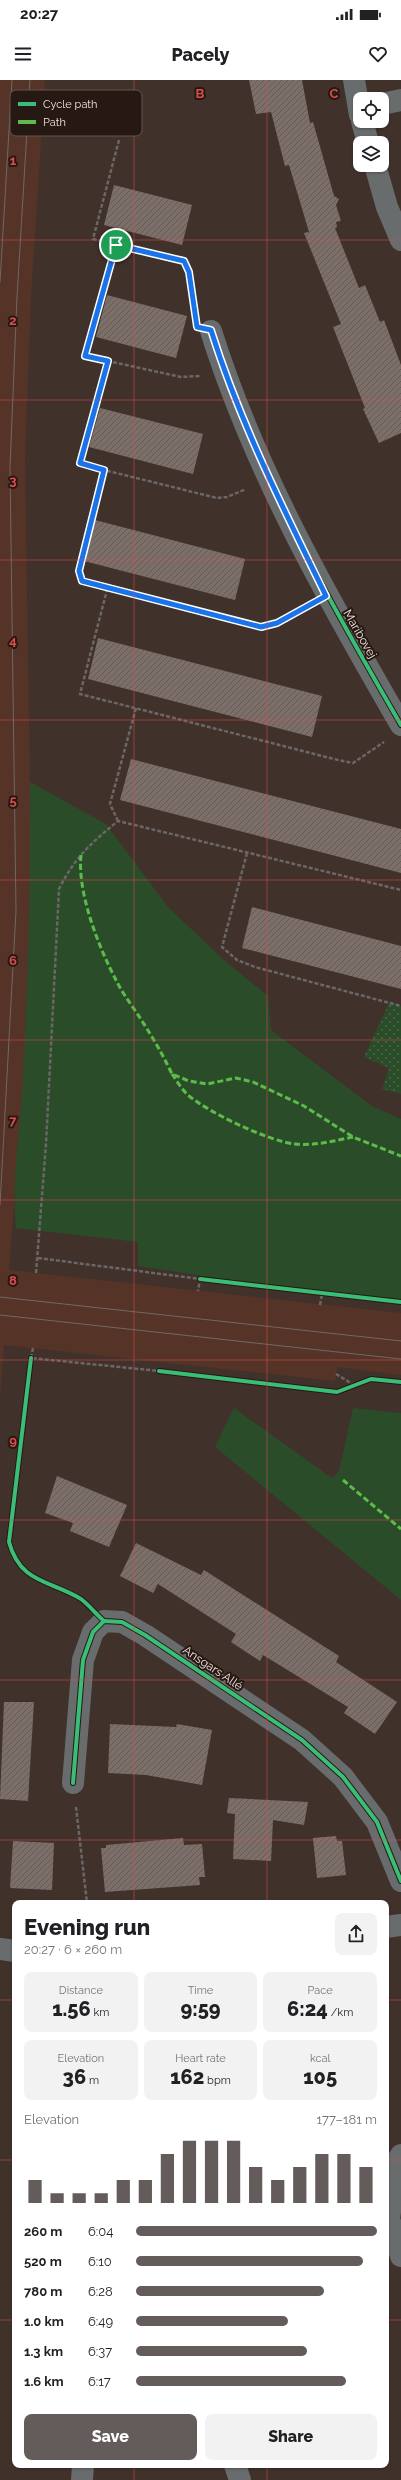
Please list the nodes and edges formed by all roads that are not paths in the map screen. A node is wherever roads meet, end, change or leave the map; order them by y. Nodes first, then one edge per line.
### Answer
1 (354, 80) edge
2 (356, 92) edge
3 (401, 100) edge
4 (389, 103) edge
5 (377, 172) edge
6 (401, 240) edge
7 (211, 330) road end
8 (395, 732) edge
9 (73, 1783) road end
10 (401, 1881) edge
11 (401, 1925) edge
12 (389, 1926) edge
13 (0, 1949) edge
14 (12, 1951) edge
15 (401, 2155) edge
16 (401, 2256) edge
17 (83, 2468) edge
18 (237, 2468) edge
19 (82, 2480) edge
20 (240, 2480) edge

1 - 2 street
3 - 4 street
5 - 6 street
7 - 8 street, Maribovej
9 - 10 street, Ansgars Allé
11 - 12 street
13 - 14 street
15 - 16 street
17 - 19 street
18 - 20 street

